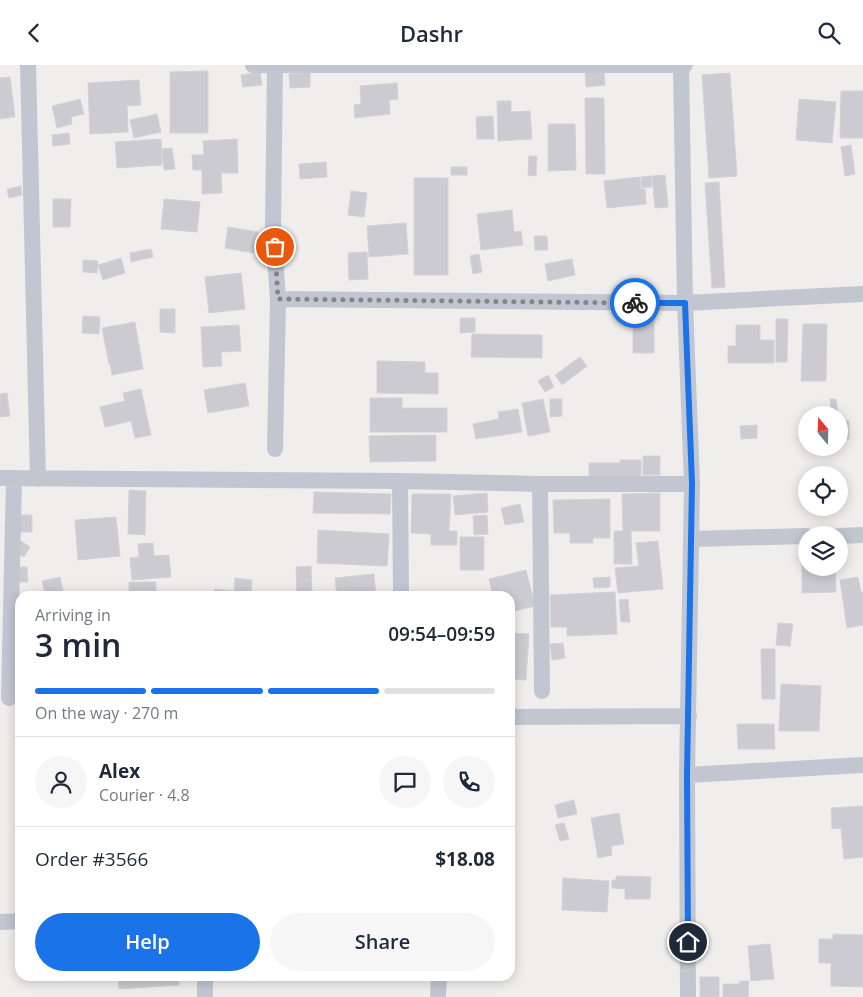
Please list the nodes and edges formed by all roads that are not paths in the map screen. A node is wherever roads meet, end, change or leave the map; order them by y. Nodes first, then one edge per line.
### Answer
1 (28, 65) edge
2 (253, 65) edge
3 (681, 65) edge
4 (685, 65) edge
5 (275, 66) edge
6 (863, 294) edge
7 (278, 299) junction
8 (685, 303) junction
9 (275, 449) dead end
10 (7, 478) edge
11 (38, 479) junction
12 (400, 481) junction
13 (692, 483) junction
14 (540, 484) junction
15 (863, 535) edge
16 (848, 536) edge
17 (798, 537) edge
18 (692, 539) junction
19 (401, 591) edge
20 (542, 691) dead end
21 (10, 699) edge
22 (689, 716) junction
23 (515, 717) edge
24 (863, 765) edge
25 (687, 775) junction
26 (15, 921) edge
27 (0, 922) edge
28 (205, 981) edge
29 (439, 981) edge
30 (205, 997) edge
31 (438, 997) edge
32 (688, 997) edge

1 - 11 street
2 - 5 street
3 - 4 street
3 - 5 street
3 - 8 street
5 - 7 street
6 - 8 street
7 - 8 street
7 - 9 street
8 - 13 street
10 - 11 street
10 - 21 street
11 - 12 street
12 - 14 street
12 - 19 street
13 - 14 street
13 - 18 street
14 - 20 street
15 - 16 street
17 - 18 street
18 - 22 street
22 - 23 street
22 - 25 street
24 - 25 street
25 - 32 street
26 - 27 street
28 - 30 street
29 - 31 street

